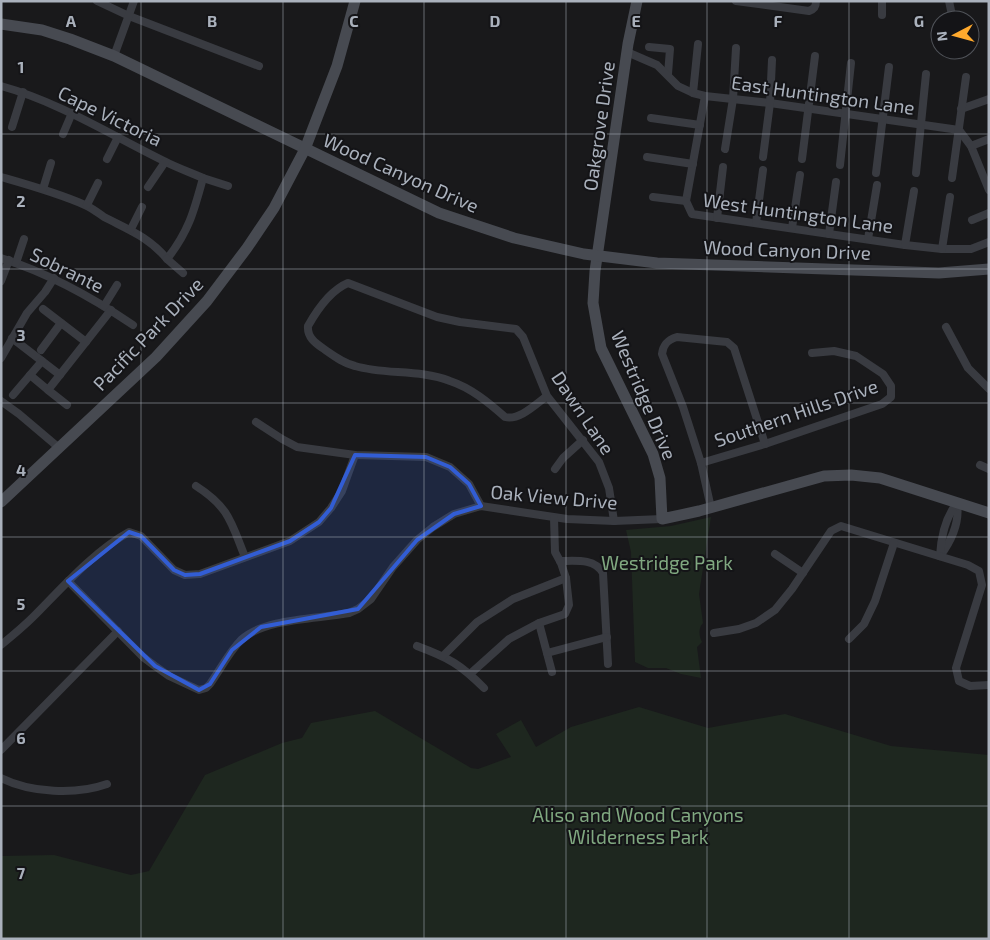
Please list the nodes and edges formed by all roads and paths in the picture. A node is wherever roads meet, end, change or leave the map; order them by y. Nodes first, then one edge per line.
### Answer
1 (97, 1) edge
2 (134, 1) edge
3 (355, 1) edge
4 (636, 1) edge
5 (736, 1) edge
6 (882, 1) edge
7 (816, 4) edge
8 (882, 15) dead end
9 (129, 16) junction
10 (1, 24) edge
11 (698, 44) dead end
12 (649, 47) dead end
13 (736, 48) dead end
14 (627, 52) junction
15 (114, 56) junction
16 (815, 56) dead end
17 (772, 60) dead end
18 (851, 62) dead end
19 (259, 66) dead end
20 (889, 67) dead end
21 (668, 74) junction
22 (926, 74) dead end
23 (966, 77) dead end
24 (1, 86) edge
25 (23, 92) junction
26 (693, 93) junction
27 (705, 96) junction
28 (733, 99) junction
29 (989, 100) edge
30 (770, 103) junction
31 (809, 108) junction
32 (961, 109) junction
33 (72, 113) junction
34 (846, 113) junction
35 (650, 118) dead end
36 (882, 120) junction
37 (700, 125) junction
38 (921, 125) junction
39 (12, 127) dead end
40 (959, 130) junction
41 (63, 134) dead end
42 (118, 137) junction
43 (989, 139) edge
44 (971, 146) junction
45 (305, 149) junction
46 (725, 149) dead end
47 (647, 157) dead end
48 (763, 157) dead end
49 (106, 159) dead end
50 (802, 159) dead end
51 (52, 162) dead end
52 (165, 162) junction
53 (693, 164) junction
54 (840, 165) dead end
55 (723, 167) dead end
56 (763, 170) dead end
57 (876, 173) dead end
58 (916, 173) dead end
59 (800, 175) dead end
60 (1, 177) edge
61 (203, 178) junction
62 (952, 178) dead end
63 (987, 179) edge
64 (836, 182) dead end
65 (98, 183) dead end
66 (876, 185) dead end
67 (228, 186) dead end
68 (148, 187) dead end
69 (43, 189) junction
70 (989, 190) edge
71 (914, 191) dead end
72 (653, 197) dead end
73 (950, 197) dead end
74 (686, 201) junction
75 (87, 206) junction
76 (142, 207) dead end
77 (989, 213) edge
78 (717, 218) junction
79 (972, 220) dead end
80 (756, 223) junction
81 (792, 228) junction
82 (131, 229) junction
83 (829, 234) junction
84 (24, 239) dead end
85 (868, 239) junction
86 (989, 242) edge
87 (905, 245) junction
88 (942, 249) junction
89 (598, 256) junction
90 (1, 258) edge
91 (167, 259) junction
92 (13, 261) junction
93 (989, 268) edge
94 (182, 273) dead end
95 (54, 278) junction
96 (1, 281) edge
97 (117, 285) dead end
98 (108, 308) junction
99 (43, 309) dead end
100 (61, 323) junction
101 (133, 325) dead end
102 (946, 326) dead end
103 (12, 338) junction
104 (86, 342) junction
105 (41, 350) dead end
106 (812, 353) dead end
107 (1, 358) edge
108 (42, 361) junction
109 (30, 375) junction
110 (60, 375) junction
111 (989, 389) edge
112 (48, 390) junction
113 (13, 396) dead end
114 (547, 396) junction
115 (1, 401) edge
116 (67, 405) dead end
117 (256, 422) dead end
118 (583, 440) junction
119 (766, 444) junction
120 (58, 447) junction
121 (355, 455) junction
122 (701, 463) junction
123 (980, 465) dead end
124 (555, 469) dead end
125 (989, 469) edge
126 (196, 486) dead end
127 (1, 502) edge
128 (957, 503) junction
129 (481, 506) junction
130 (711, 508) junction
131 (989, 513) edge
132 (554, 518) junction
133 (662, 518) junction
134 (614, 521) junction
135 (943, 533) junction
136 (952, 535) junction
137 (894, 543) junction
138 (776, 554) dead end
139 (940, 556) junction
140 (245, 557) junction
141 (560, 560) junction
142 (803, 573) junction
143 (566, 578) junction
144 (68, 581) junction
145 (539, 623) junction
146 (118, 631) junction
147 (714, 633) dead end
148 (607, 637) junction
149 (849, 639) dead end
150 (1, 645) edge
151 (417, 646) dead end
152 (547, 653) junction
153 (444, 656) junction
154 (608, 664) dead end
155 (552, 672) dead end
156 (470, 674) junction
157 (989, 685) edge
158 (484, 688) dead end
159 (1, 750) edge
160 (1, 778) edge
161 (107, 784) dead end

1 - 9 street
2 - 9 street
3 - 45 main road, Pacific Park Drive
4 - 14 main road, Oakgrove Drive
5 - 7 street
6 - 8 street
9 - 15 street
9 - 19 street
10 - 15 main road, Wood Canyon Drive
11 - 26 street
12 - 21 street
13 - 28 street
14 - 21 street, East Huntington Lane
14 - 89 main road, Oakgrove Drive
15 - 45 main road, Wood Canyon Drive
16 - 31 street
17 - 30 street
18 - 34 street
20 - 36 street
21 - 26 street, East Huntington Lane
22 - 38 street
23 - 32 street
24 - 25 street, Cape Victoria
25 - 33 street, Cape Victoria
25 - 39 street
26 - 27 street, East Huntington Lane
27 - 28 street, East Huntington Lane
27 - 37 street, West Huntington Lane
28 - 30 street, East Huntington Lane
28 - 46 street
29 - 32 street
30 - 31 street, East Huntington Lane
30 - 48 street
31 - 34 street, East Huntington Lane
31 - 50 street
32 - 40 street
33 - 41 street
33 - 42 street, Cape Victoria
34 - 36 street, East Huntington Lane
34 - 54 street
35 - 37 street
36 - 38 street, East Huntington Lane
36 - 57 street
37 - 53 street, West Huntington Lane
38 - 40 street, East Huntington Lane
38 - 58 street
40 - 44 street
40 - 62 street
42 - 49 street
42 - 52 street, Cape Victoria
43 - 44 street
44 - 63 street
45 - 89 main road, Wood Canyon Drive
45 - 120 main road, Pacific Park Drive
47 - 53 street
51 - 69 street
52 - 61 street, Cape Victoria
52 - 68 street
53 - 74 street, West Huntington Lane
55 - 78 street
56 - 80 street
59 - 81 street
60 - 69 street
61 - 67 street, Cape Victoria
61 - 91 street
63 - 70 street
64 - 83 street
65 - 75 street
66 - 85 street
69 - 75 street
71 - 87 street
72 - 74 street
73 - 88 street
74 - 78 street, West Huntington Lane
75 - 82 street
76 - 82 street
77 - 79 street
78 - 80 street, West Huntington Lane
80 - 81 street, West Huntington Lane
81 - 83 street, West Huntington Lane
82 - 91 street
83 - 85 street, West Huntington Lane
84 - 92 street, Sobrante
85 - 87 street, West Huntington Lane
86 - 88 street, West Huntington Lane
87 - 88 street, West Huntington Lane
89 - 93 main road, Wood Canyon Drive
89 - 133 main road, Westridge Drive
90 - 92 street, Sobrante
91 - 94 street
92 - 95 street, Sobrante
92 - 96 street
95 - 98 street, Sobrante
95 - 103 street
97 - 98 street, Sobrante
98 - 101 street, Sobrante
98 - 104 street
99 - 100 street
100 - 104 street
100 - 105 street
102 - 111 street
103 - 107 street
103 - 108 street
104 - 110 street
106 - 119 street, Southern Hills Drive
108 - 109 street
108 - 110 street
109 - 112 street
109 - 113 street
110 - 112 street
112 - 116 street
114 - 114 street, Dawn Lane
114 - 118 street, Dawn Lane
115 - 120 street
117 - 121 street
118 - 124 street
118 - 134 street, Dawn Lane
119 - 122 street, Southern Hills Drive
119 - 122 street
120 - 127 main road, Pacific Park Drive
121 - 129 street
121 - 140 street
122 - 130 street
123 - 125 street
126 - 140 street
128 - 130 main road, Oak View Drive
128 - 131 main road, Oak View Drive
128 - 135 street
128 - 136 street
129 - 132 street, Oak View Drive
129 - 146 street, Oak View Drive
130 - 133 main road, Oak View Drive
132 - 134 street, Oak View Drive
132 - 141 street
133 - 134 street, Oak View Drive
135 - 136 street
135 - 139 street
136 - 139 street
137 - 139 street
137 - 142 street
137 - 149 street
138 - 142 street
139 - 157 street
140 - 144 street
141 - 143 street
141 - 148 street
142 - 147 street
143 - 145 street
143 - 153 street
144 - 146 street, Oak View Drive
144 - 150 street
145 - 152 street
145 - 156 street
146 - 159 street
148 - 152 street
148 - 154 street
151 - 153 street
152 - 155 street
153 - 156 street
156 - 158 street
160 - 161 street

